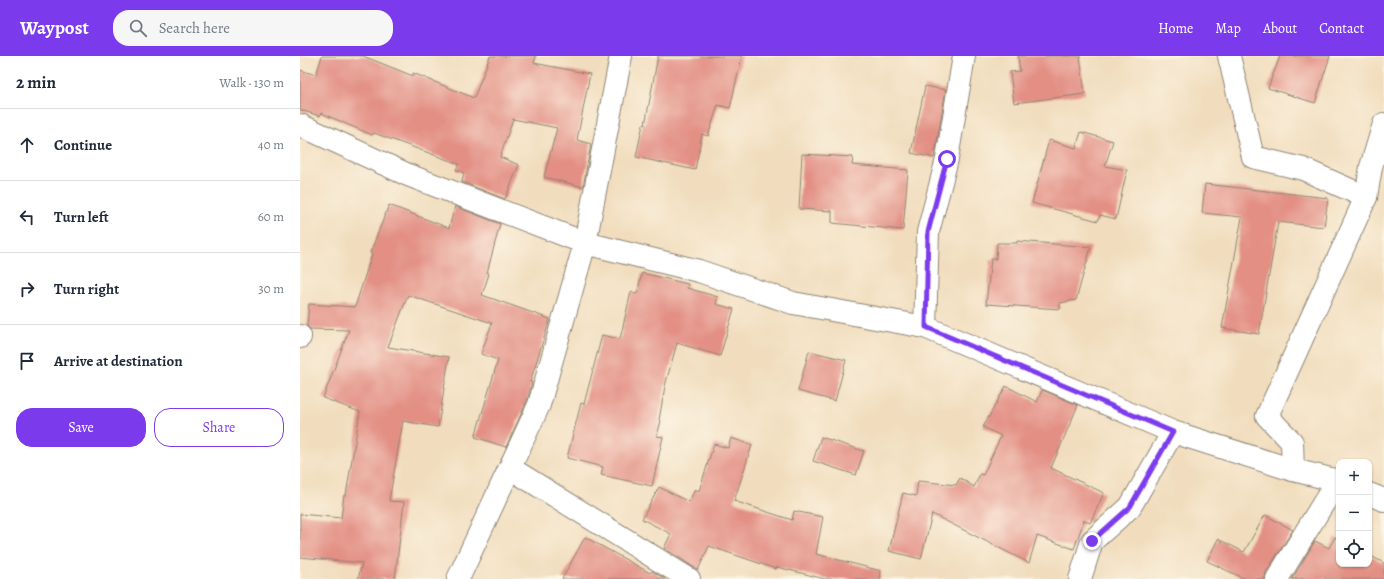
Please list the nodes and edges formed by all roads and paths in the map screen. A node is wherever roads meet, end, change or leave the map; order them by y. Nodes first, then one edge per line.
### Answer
1 (621, 56) edge
2 (964, 56) edge
3 (1229, 56) edge
4 (1384, 124) edge
5 (300, 125) edge
6 (1366, 197) junction
7 (585, 242) junction
8 (926, 327) junction
9 (1173, 432) junction
10 (510, 468) junction
11 (1294, 470) junction
12 (1336, 480) edge
13 (1336, 484) edge
14 (1372, 495) edge
15 (1384, 500) edge
16 (458, 579) edge
17 (689, 579) edge
18 (1080, 579) edge
19 (1277, 579) edge

1 - 7 street
2 - 8 street
3 - 6 street
4 - 6 street
5 - 7 street
6 - 11 street
7 - 8 street
7 - 10 street
8 - 9 street
9 - 11 street
9 - 18 street
10 - 16 street
10 - 17 street
11 - 12 street
13 - 19 street
14 - 15 street

